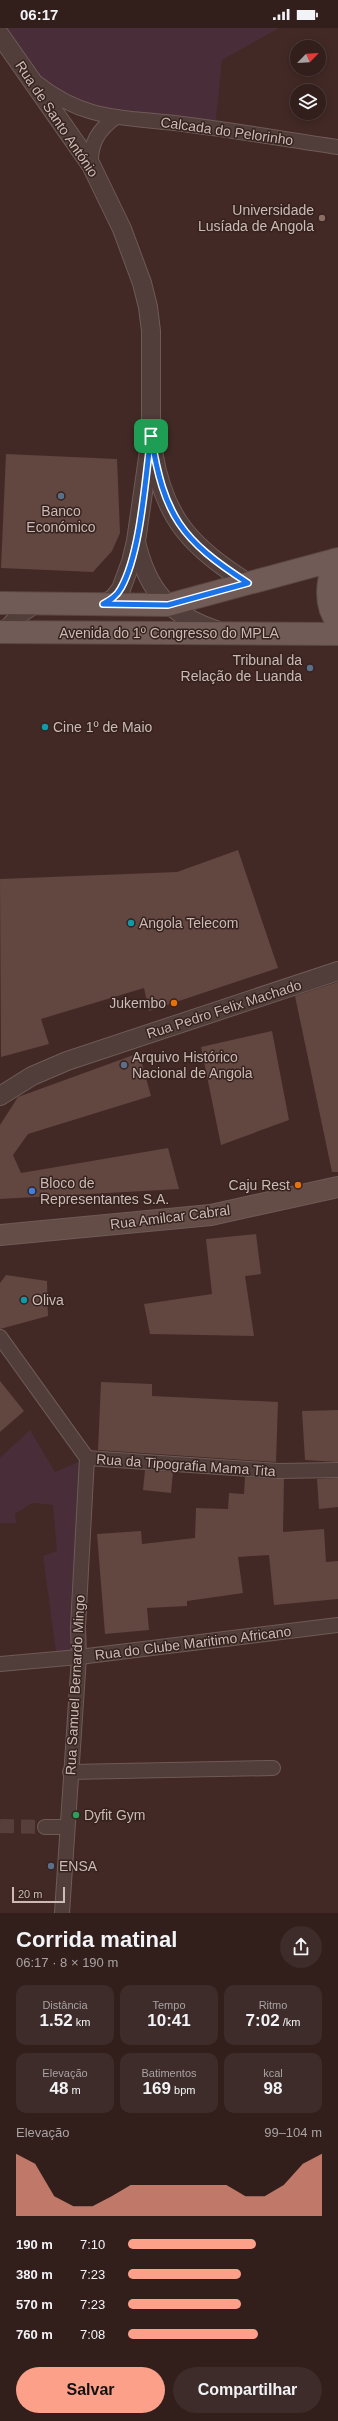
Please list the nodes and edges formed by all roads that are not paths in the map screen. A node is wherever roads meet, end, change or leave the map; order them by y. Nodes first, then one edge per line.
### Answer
1 (0, 35) edge
2 (26, 73) junction
3 (116, 117) junction
4 (338, 147) edge
5 (91, 165) junction
6 (151, 436) junction
7 (136, 541) junction
8 (336, 560) edge
9 (248, 583) junction
10 (0, 603) edge
11 (40, 604) junction
12 (103, 604) junction
13 (168, 605) junction
14 (338, 623) edge
15 (1, 632) edge
16 (224, 633) junction
17 (338, 634) edge
18 (338, 971) edge
19 (0, 1096) edge
20 (338, 1186) edge
21 (0, 1235) edge
22 (0, 1337) edge
23 (87, 1458) junction
24 (338, 1470) edge
25 (338, 1625) edge
26 (79, 1657) junction
27 (0, 1664) edge
28 (273, 1768) dead end
29 (70, 1772) junction
30 (45, 1827) tunnel mouth
31 (66, 1827) junction
32 (62, 1913) edge

1 - 2 street, Rua de Santo António
2 - 3 street, Calcada do Pelorinho
2 - 5 street, Rua de Santo António
3 - 4 street, Calcada do Pelorinho
3 - 5 street
5 - 6 street, Rua de Santo António
6 - 7 street, Rua de Santo António
6 - 9 street, Rua de Santo António
7 - 12 street, Rua de Santo António
7 - 13 street, Rua de Santo António
8 - 9 main road, Avenida do 1º Congresso do MPLA
8 - 14 main road
9 - 13 main road, Avenida do 1º Congresso do MPLA
10 - 11 main road, Avenida do 1º Congresso do MPLA
11 - 12 main road, Avenida do 1º Congresso do MPLA
11 - 15 street
12 - 13 main road, Avenida do 1º Congresso do MPLA
13 - 16 street, Rua de Santo António
15 - 16 main road, Avenida do 1º Congresso do MPLA
16 - 17 main road, Avenida do 1º Congresso do MPLA
18 - 19 street, Rua Pedro Felix Machado
20 - 21 main road, Rua Amilcar Cabral
22 - 23 street, Rua da Tipografia Mama Tita
23 - 24 street, Rua da Tipografia Mama Tita
23 - 26 street, Rua Samuel Bernardo Mingo
25 - 26 street, Rua do Clube Maritimo Africano
26 - 27 street, Rua do Clube Maritimo Africano
26 - 29 street, Rua Samuel Bernardo Mingo
28 - 29 street
29 - 31 street, Rua Samuel Bernardo Mingo
30 - 31 street
31 - 32 street, Rua Samuel Bernardo Mingo

